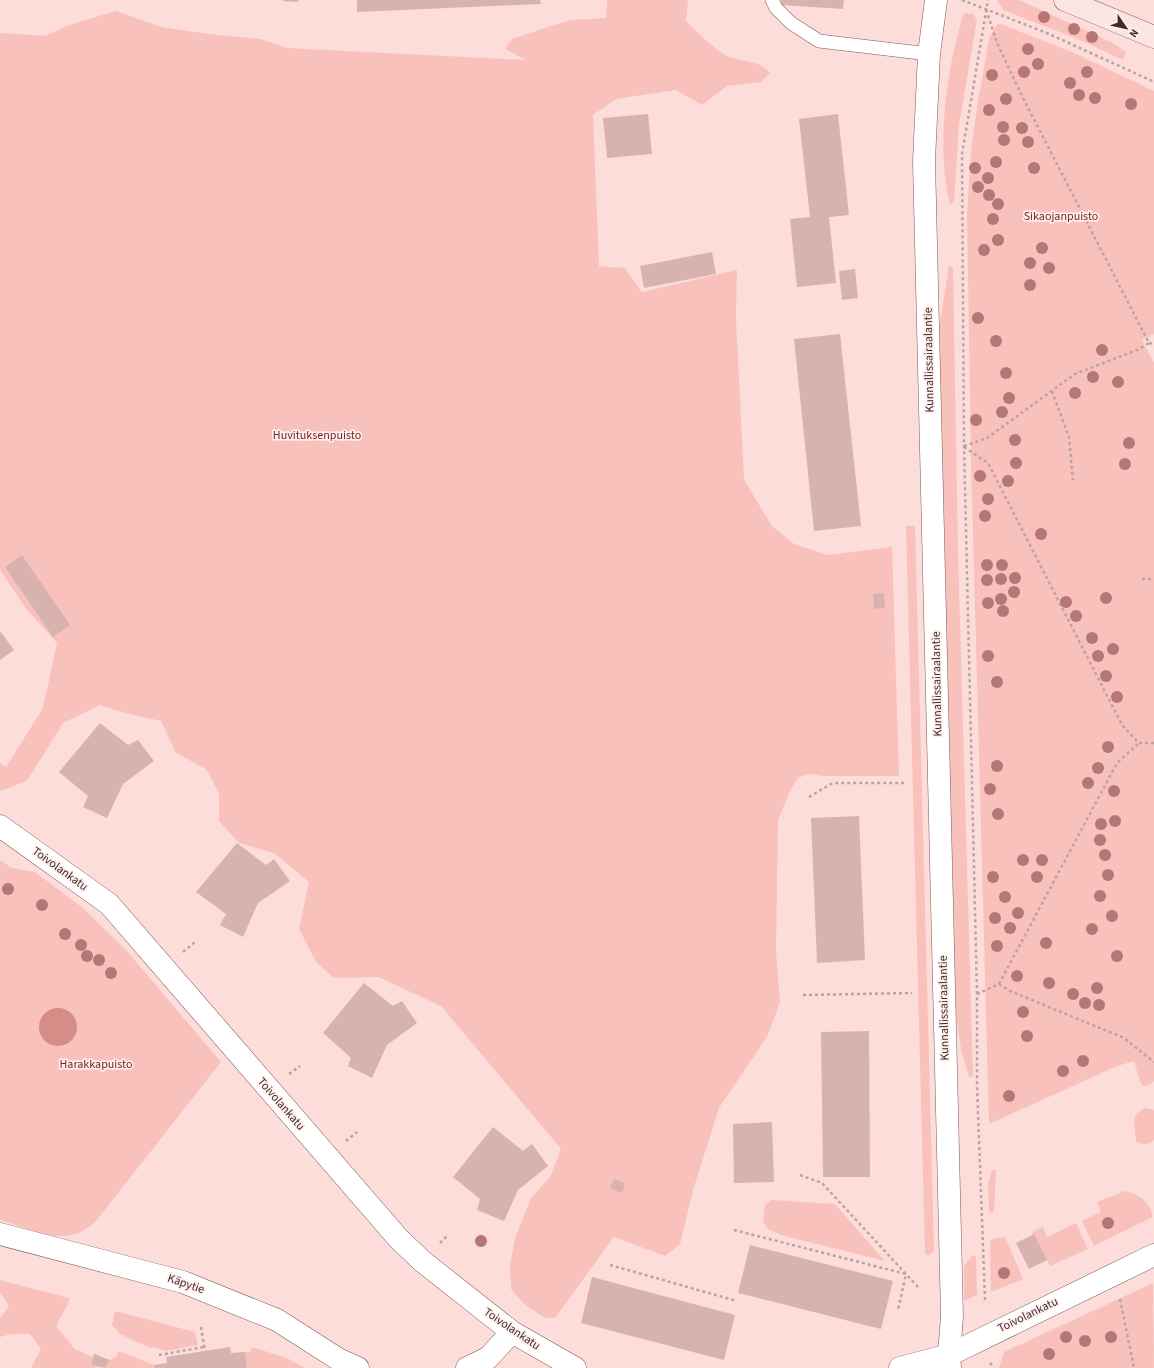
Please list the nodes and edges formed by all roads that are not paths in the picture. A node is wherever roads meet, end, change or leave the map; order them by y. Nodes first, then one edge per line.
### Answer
1 (772, 0) edge
2 (936, 0) edge
3 (1065, 0) edge
4 (1154, 36) edge
5 (929, 54) junction
6 (0, 826) edge
7 (0, 1234) edge
8 (1154, 1255) edge
9 (512, 1332) junction
10 (949, 1361) edge
11 (358, 1368) edge
12 (467, 1368) edge
13 (575, 1368) edge
14 (900, 1368) edge

1 - 5 lane
2 - 5 street, Kunnallissairaalantie
3 - 4 main road
5 - 10 street, Kunnallissairaalantie
6 - 9 street, Toivolankatu
7 - 11 street, Käpytie
8 - 10 street, Toivolankatu
9 - 12 street
9 - 13 street, Toivolankatu
10 - 14 street, Toivolankatu

